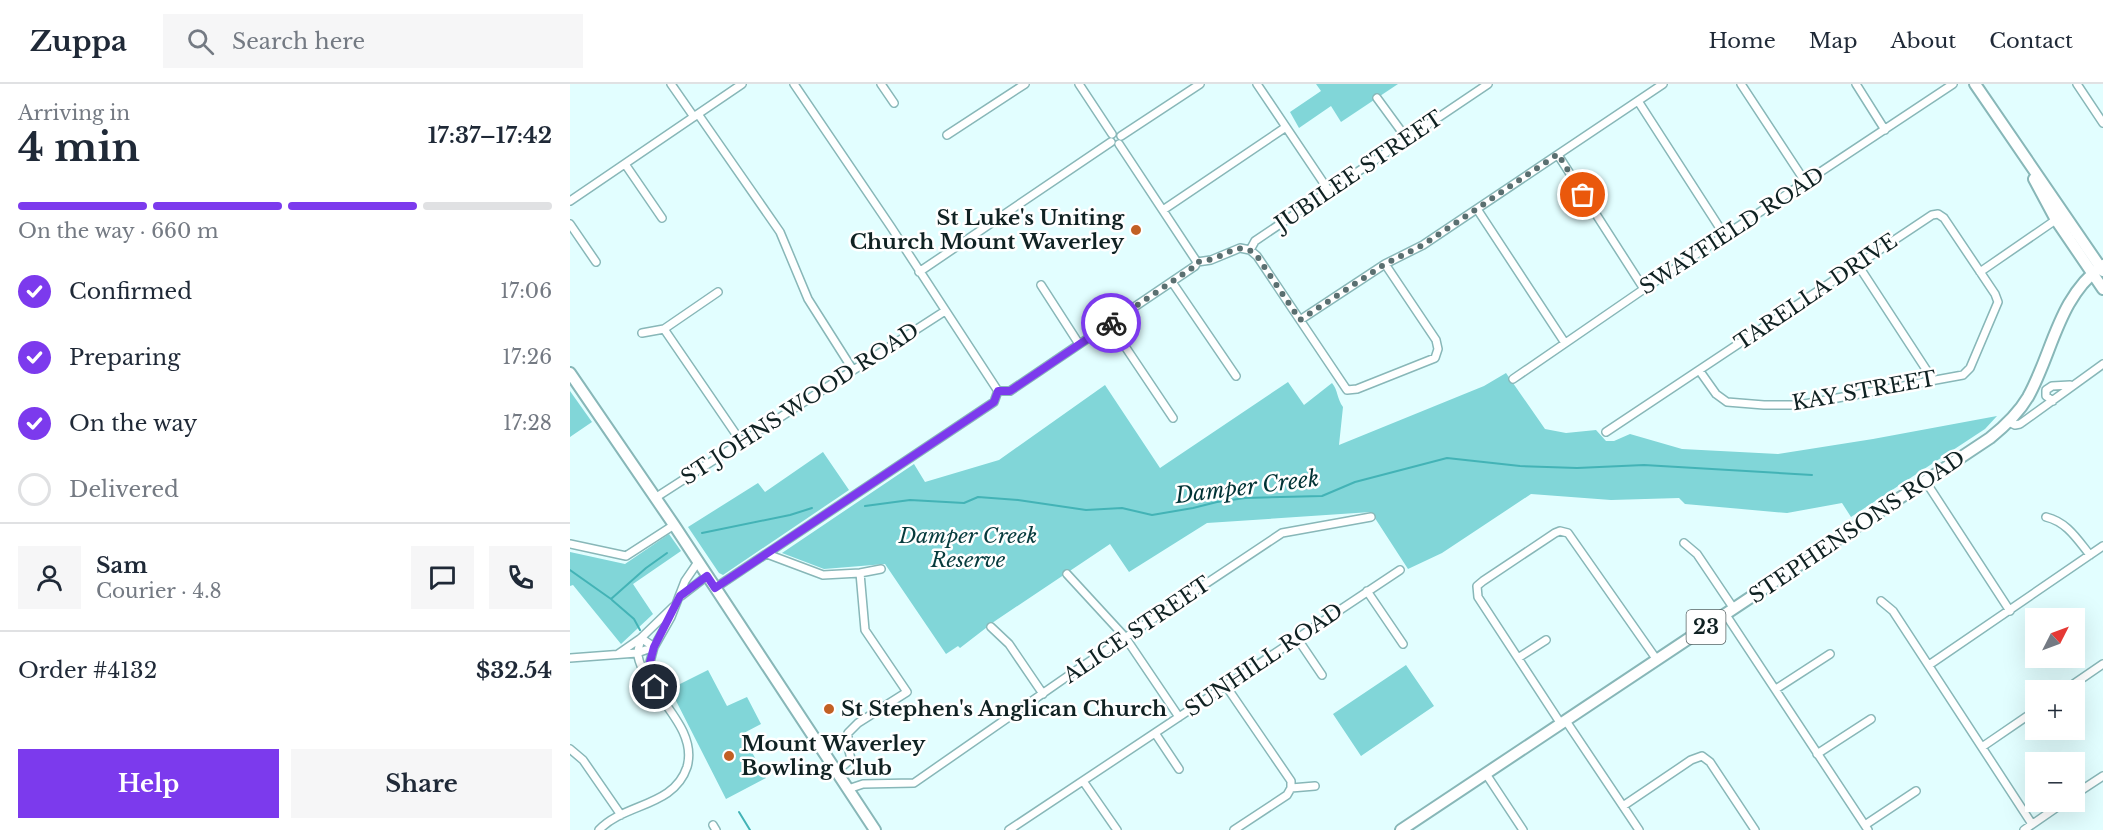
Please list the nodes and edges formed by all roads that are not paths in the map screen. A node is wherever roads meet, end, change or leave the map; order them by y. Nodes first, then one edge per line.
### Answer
1 (671, 84) edge
2 (742, 84) edge
3 (794, 84) edge
4 (881, 84) edge
5 (1025, 84) edge
6 (1079, 84) edge
7 (1200, 84) edge
8 (1257, 84) edge
9 (1488, 84) edge
10 (1663, 84) edge
11 (1741, 84) edge
12 (1856, 84) edge
13 (1953, 84) edge
14 (1975, 84) edge
15 (2077, 84) edge
16 (1377, 98) dead end
17 (1638, 101) junction
18 (894, 103) dead end
19 (696, 115) junction
20 (2103, 123) edge
21 (1286, 127) junction
22 (1885, 130) junction
23 (1112, 134) junction
24 (947, 135) dead end
25 (1121, 136) junction
26 (1407, 139) junction
27 (1111, 142) junction
28 (1119, 144) junction
29 (1558, 154) junction
30 (625, 164) junction
31 (1806, 183) junction
32 (1329, 191) junction
33 (570, 201) edge
34 (1477, 208) junction
35 (1163, 210) junction
36 (2060, 217) junction
37 (662, 218) dead end
38 (570, 224) edge
39 (1725, 236) junction
40 (1250, 250) junction
41 (596, 262) dead end
42 (1197, 262) junction
43 (1385, 264) junction
44 (1858, 265) junction
45 (2100, 269) edge
46 (919, 272) junction
47 (1980, 272) junction
48 (1172, 282) junction
49 (1041, 285) dead end
50 (1644, 289) junction
51 (2103, 289) edge
52 (718, 291) dead end
53 (1998, 302) joint
54 (945, 311) junction
55 (1300, 320) junction
56 (1110, 324) junction
57 (664, 329) junction
58 (642, 333) dead end
59 (1564, 343) junction
60 (1079, 344) junction
61 (2103, 364) edge
62 (853, 370) junction
63 (1699, 370) junction
64 (570, 373) edge
65 (1236, 376) dead end
66 (1513, 379) dead end
67 (1933, 380) junction
68 (2073, 384) junction
69 (998, 391) junction
70 (2053, 401) junction
71 (1173, 418) dead end
72 (2009, 422) junction
73 (1606, 432) dead end
74 (742, 443) junction
75 (1926, 482) junction
76 (655, 498) junction
77 (1371, 517) dead end
78 (2046, 517) dead end
79 (674, 525) junction
80 (1684, 543) dead end
81 (570, 544) edge
82 (2103, 546) edge
83 (767, 554) junction
84 (2090, 555) junction
85 (698, 561) junction
86 (881, 569) dead end
87 (1400, 570) dead end
88 (860, 573) junction
89 (1067, 574) dead end
90 (707, 576) junction
91 (715, 588) junction
92 (1367, 591) junction
93 (680, 596) junction
94 (1881, 601) dead end
95 (675, 605) junction
96 (2010, 610) junction
97 (1730, 612) junction
98 (992, 627) dead end
99 (1125, 637) junction
100 (641, 638) junction
101 (1297, 638) junction
102 (1545, 640) dead end
103 (1403, 644) dead end
104 (654, 647) junction
105 (637, 653) junction
106 (618, 654) junction
107 (1830, 654) dead end
108 (570, 658) edge
109 (1518, 658) junction
110 (1657, 660) junction
111 (2103, 664) edge
112 (1929, 665) junction
113 (1322, 675) dead end
114 (2080, 680) edge
115 (1226, 686) junction
116 (655, 687) junction
117 (1776, 689) junction
118 (1044, 694) junction
119 (1179, 717) junction
120 (2025, 718) edge
121 (1871, 719) dead end
122 (1563, 722) junction
123 (1155, 733) junction
124 (1982, 747) junction
125 (570, 749) edge
126 (1817, 754) junction
127 (844, 765) dead end
128 (1179, 769) dead end
129 (1486, 774) junction
130 (2103, 776) edge
131 (1083, 781) junction
132 (1315, 786) dead end
133 (1291, 788) junction
134 (2085, 788) edge
135 (848, 789) junction
136 (1916, 791) dead end
137 (1623, 806) junction
138 (2050, 812) edge
139 (621, 815) junction
140 (2032, 824) junction
141 (1867, 827) edge
142 (1012, 829) edge
143 (599, 830) edge
144 (875, 830) edge
145 (1117, 830) edge
146 (1234, 830) edge
147 (1403, 830) edge
148 (1523, 830) edge
149 (1639, 830) edge
150 (1755, 830) edge
151 (2024, 830) edge

1 - 19 street
2 - 19 street
3 - 46 street
4 - 18 street
5 - 24 street
6 - 23 street
7 - 25 street
8 - 21 street
9 - 26 street, JUBILEE STREET
10 - 17 street
11 - 31 street
12 - 22 street
13 - 22 street, SWAYFIELD ROAD
14 - 36 main road
15 - 20 street
16 - 26 street
17 - 29 street
17 - 39 street
19 - 30 street
19 - 62 street
21 - 32 street
21 - 35 street
22 - 31 street, SWAYFIELD ROAD
23 - 25 street
23 - 27 street
25 - 28 street
26 - 32 street, JUBILEE STREET
27 - 28 street
27 - 46 street
28 - 35 street
29 - 34 street
29 - 50 street
30 - 33 street
30 - 37 street
31 - 39 street, SWAYFIELD ROAD
32 - 40 street, JUBILEE STREET
34 - 43 street
34 - 59 street
35 - 42 street
36 - 45 main road
36 - 47 street
38 - 41 street
39 - 50 street, SWAYFIELD ROAD
40 - 42 street
40 - 55 street
42 - 48 street
43 - 55 street
43 - 55 street
44 - 47 street, TARELLA DRIVE
44 - 63 street, TARELLA DRIVE
44 - 67 street
45 - 51 main road
45 - 72 main road, STEPHENSONS ROAD / 23
46 - 54 street
47 - 53 street, TARELLA DRIVE
48 - 56 street
48 - 65 street
49 - 60 street
50 - 59 street, SWAYFIELD ROAD
52 - 57 street
53 - 67 street, KAY STREET
54 - 62 street, ST JOHNS WOOD ROAD
54 - 69 street
56 - 60 street
56 - 71 street
57 - 58 street
57 - 74 street
59 - 66 street, SWAYFIELD ROAD
60 - 69 street
61 - 68 street
62 - 74 street, ST JOHNS WOOD ROAD
63 - 67 street, KAY STREET
63 - 73 street, TARELLA DRIVE
64 - 76 main road
68 - 70 street
68 - 70 street
69 - 83 street
70 - 72 street
72 - 75 main road, STEPHENSONS ROAD / 23
74 - 76 street, ST JOHNS WOOD ROAD
75 - 96 street
75 - 97 main road, STEPHENSONS ROAD / 23
76 - 79 main road
77 - 99 street, ALICE STREET
78 - 84 street
79 - 81 street
79 - 85 main road
80 - 97 street
82 - 84 street
83 - 88 street
83 - 91 street
84 - 96 street
85 - 90 main road
85 - 93 street
86 - 88 street
87 - 92 street, SUNHILL ROAD
88 - 127 street
89 - 99 street
90 - 91 main road
90 - 93 street
91 - 135 main road
92 - 101 street, SUNHILL ROAD
92 - 103 street
93 - 95 street
94 - 112 street
95 - 100 street
95 - 104 street
96 - 112 street
97 - 110 main road, STEPHENSONS ROAD / 23
97 - 117 street
98 - 118 street
99 - 118 street, ALICE STREET
99 - 119 street
100 - 104 street
100 - 105 street
100 - 106 street
101 - 113 street
101 - 115 street, SUNHILL ROAD
102 - 109 street
104 - 105 street
104 - 116 street
105 - 106 street
105 - 116 street
106 - 108 street
107 - 117 street
109 - 110 street
109 - 122 street
110 - 122 main road, STEPHENSONS ROAD / 23
111 - 114 street
112 - 124 street
115 - 119 street, SUNHILL ROAD
115 - 133 street
116 - 139 street
117 - 126 street
118 - 135 street, ALICE STREET
119 - 123 street, SUNHILL ROAD
120 - 124 street
121 - 126 street
122 - 129 main road, STEPHENSONS ROAD / 23
122 - 137 street
123 - 128 street
123 - 131 street, SUNHILL ROAD
124 - 140 street
125 - 139 street
126 - 141 street
129 - 147 main road, STEPHENSONS ROAD / 23
129 - 148 street
130 - 134 street
131 - 142 street, SUNHILL ROAD
131 - 145 street
132 - 133 street
133 - 146 street
135 - 144 main road
136 - 141 street
137 - 149 street
137 - 150 street
138 - 140 street
139 - 143 street
140 - 151 street

